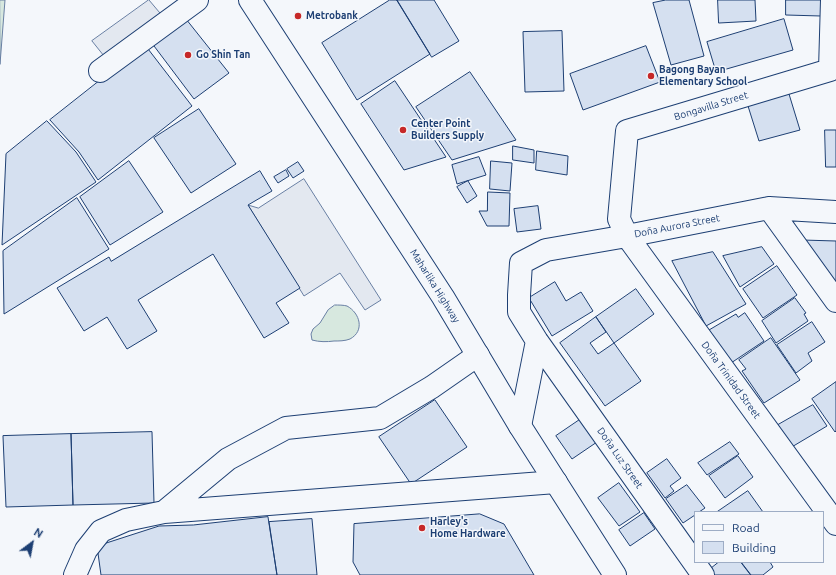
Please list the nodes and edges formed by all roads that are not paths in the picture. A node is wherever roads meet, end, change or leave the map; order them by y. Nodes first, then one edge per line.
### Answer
1 (197, 0) edge
2 (250, 0) edge
3 (832, 0) edge
4 (100, 71) dead end
5 (769, 208) junction
6 (836, 212) edge
7 (626, 236) junction
8 (520, 263) joint
9 (836, 301) edge
10 (537, 341) junction
11 (478, 355) junction
12 (520, 426) junction
13 (556, 482) junction
14 (164, 512) junction
15 (836, 524) edge
16 (694, 562) edge
17 (694, 563) edge
18 (75, 575) edge
19 (615, 575) edge
20 (703, 575) edge

1 - 4 street
2 - 11 street, Maharlika Highway
3 - 7 street, Bongavilla Street
5 - 6 street, Doña Aurora Street
5 - 7 street, Doña Aurora Street
5 - 9 street
7 - 8 street, Doña Aurora Street
7 - 15 street, Doña Trinidad Street
8 - 10 street, Doña Luz Street
10 - 12 street
10 - 16 street, Doña Luz Street
11 - 12 street, Maharlika Highway
11 - 14 street
12 - 13 street, Maharlika Highway
13 - 14 street
13 - 19 street, Maharlika Highway
14 - 18 street
17 - 20 street, Doña Luz Street

